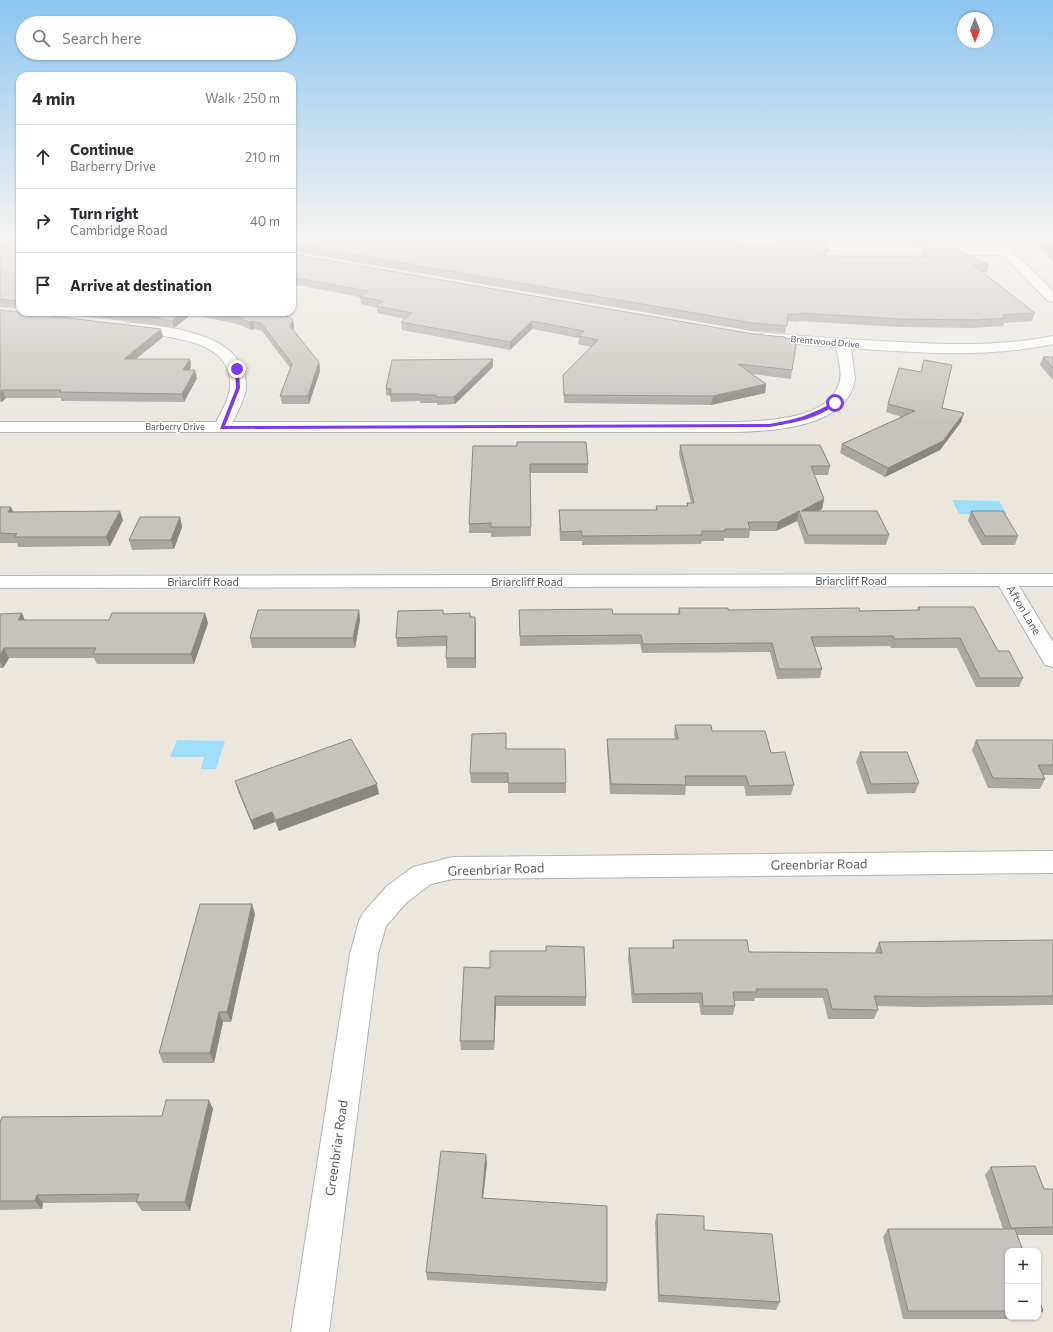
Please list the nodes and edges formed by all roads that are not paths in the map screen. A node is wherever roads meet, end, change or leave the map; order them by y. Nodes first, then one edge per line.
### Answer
1 (118, 325) edge
2 (752, 336) edge
3 (1053, 340) edge
4 (843, 344) junction
5 (0, 427) edge
6 (222, 428) junction
7 (1053, 580) edge
8 (1006, 581) junction
9 (0, 582) edge
10 (1053, 660) edge
11 (1053, 862) edge
12 (310, 1332) edge

1 - 6 street
2 - 4 street, Brentwood Drive
3 - 4 street, Brentwood Drive
4 - 6 street, Barberry Drive
5 - 6 street, Barberry Drive
7 - 8 street, Briarcliff Road
8 - 9 street, Briarcliff Road
8 - 10 street, Afton Lane
11 - 12 street, Greenbriar Road

